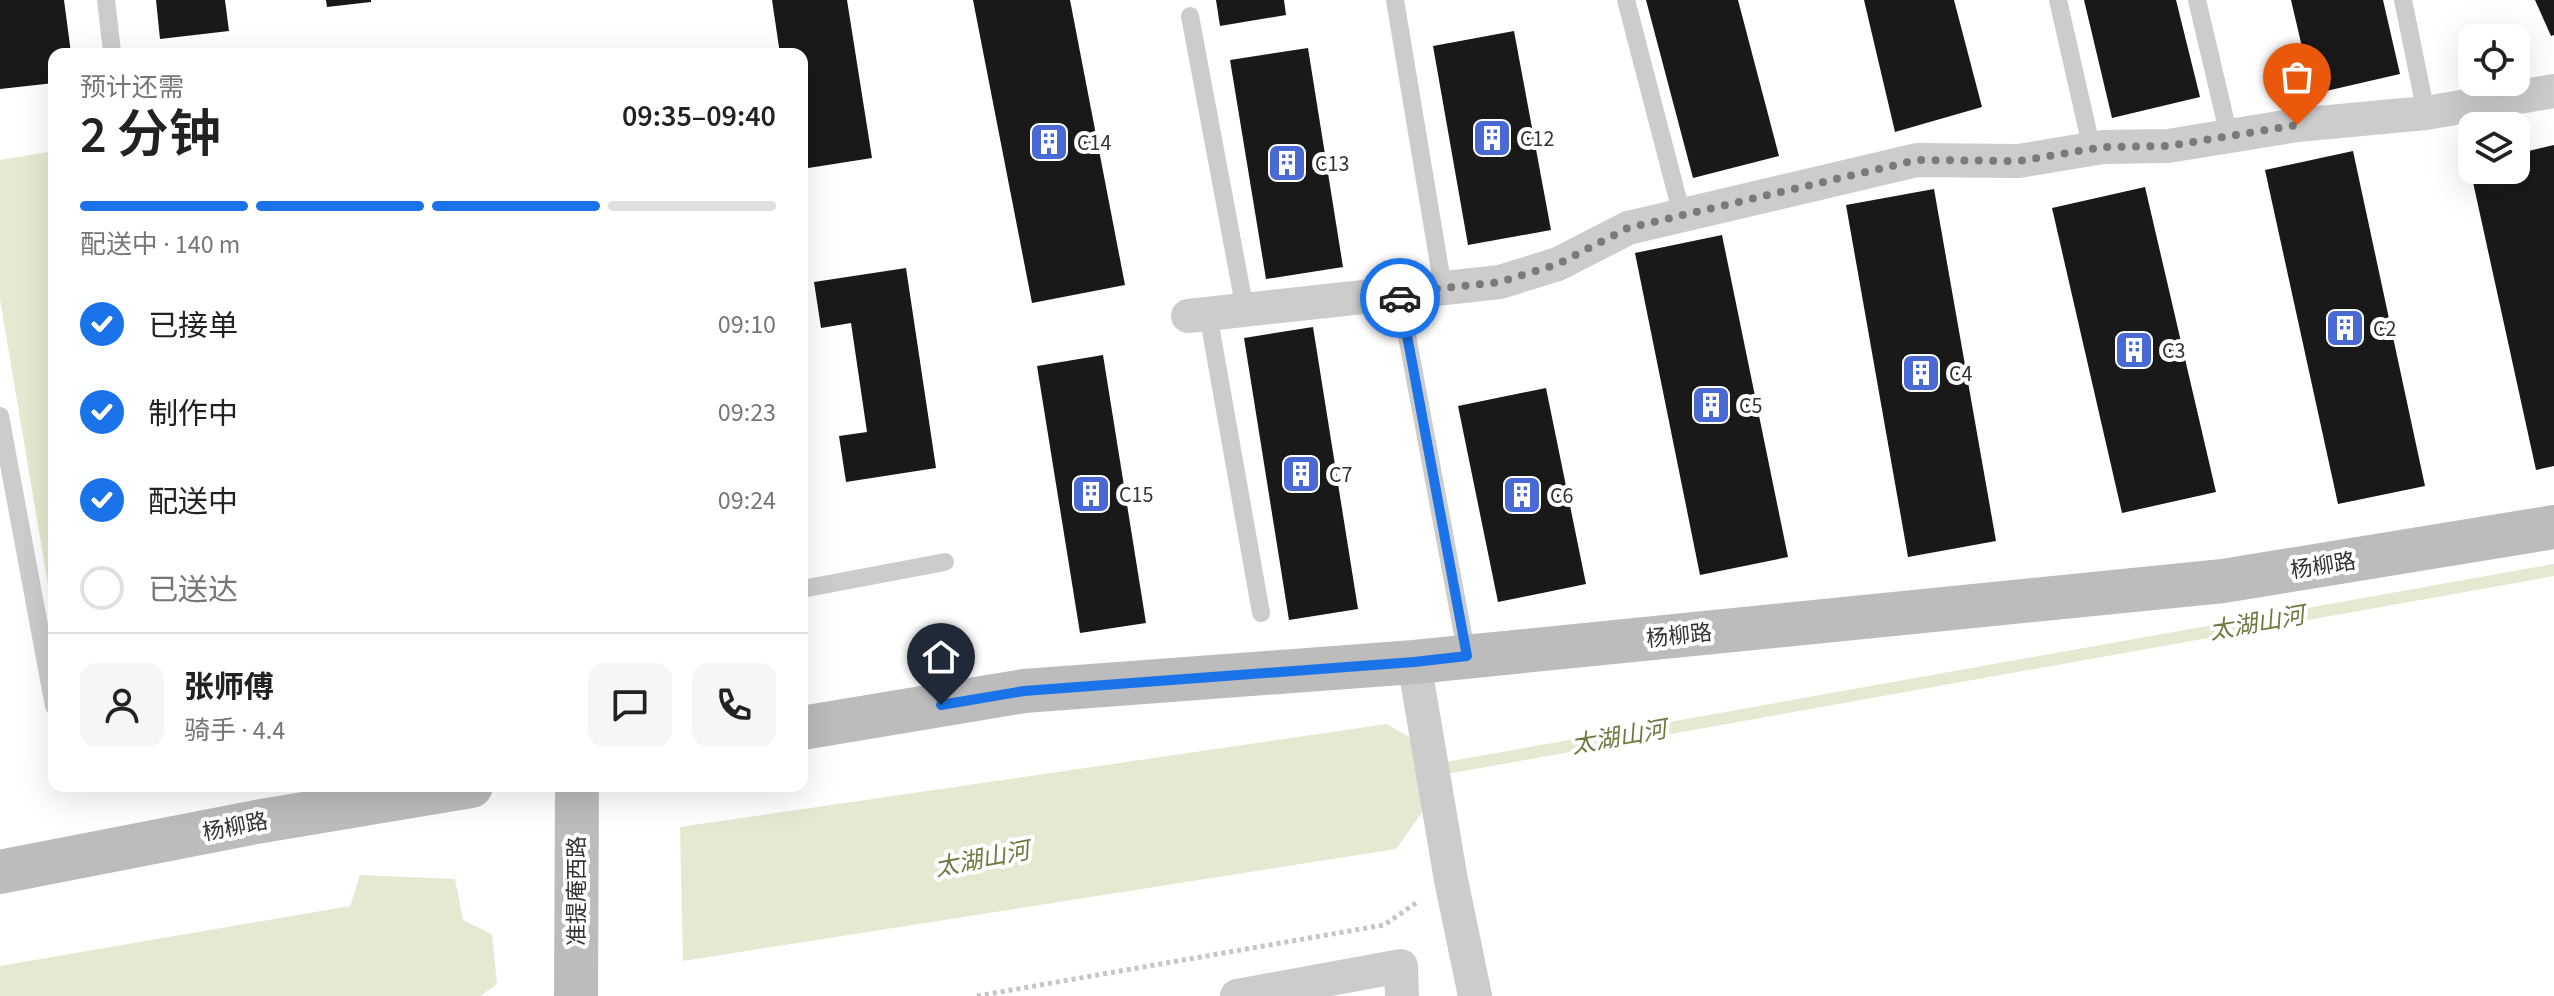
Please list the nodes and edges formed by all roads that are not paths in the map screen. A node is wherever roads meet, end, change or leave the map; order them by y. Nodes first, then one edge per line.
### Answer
1 (106, 0) edge
2 (1395, 0) edge
3 (1626, 0) edge
4 (2058, 0) edge
5 (2197, 0) edge
6 (2403, 0) edge
7 (1190, 16) dead end
8 (112, 48) edge
9 (2554, 91) edge
10 (2426, 113) junction
11 (2229, 136) junction
12 (2092, 150) junction
13 (1682, 215) junction
14 (1443, 288) junction
15 (1399, 293) junction
16 (1245, 310) junction
17 (1198, 315) joint
18 (0, 416) edge
19 (2554, 527) edge
20 (945, 562) dead end
21 (808, 588) edge
22 (1261, 613) dead end
23 (1467, 656) junction
24 (1414, 662) junction
25 (48, 674) edge
26 (808, 727) edge
27 (435, 792) edge
28 (577, 792) edge
29 (0, 872) edge
30 (1256, 994) edge
31 (576, 996) edge
32 (1402, 996) edge
33 (1475, 996) edge

1 - 8 lane
2 - 14 lane
3 - 13 lane
4 - 12 lane
5 - 11 lane
6 - 10 lane
7 - 16 lane
9 - 10 street
10 - 11 street
11 - 12 street
12 - 13 street
13 - 14 street
14 - 15 street
15 - 16 street
15 - 23 lane
16 - 17 street
17 - 22 lane
18 - 25 lane
19 - 23 street, 杨柳路
20 - 21 lane
23 - 24 street, 杨柳路
24 - 26 street, 杨柳路
24 - 33 street
27 - 29 street, 杨柳路
28 - 31 street, 准提庵西路
30 - 32 street

